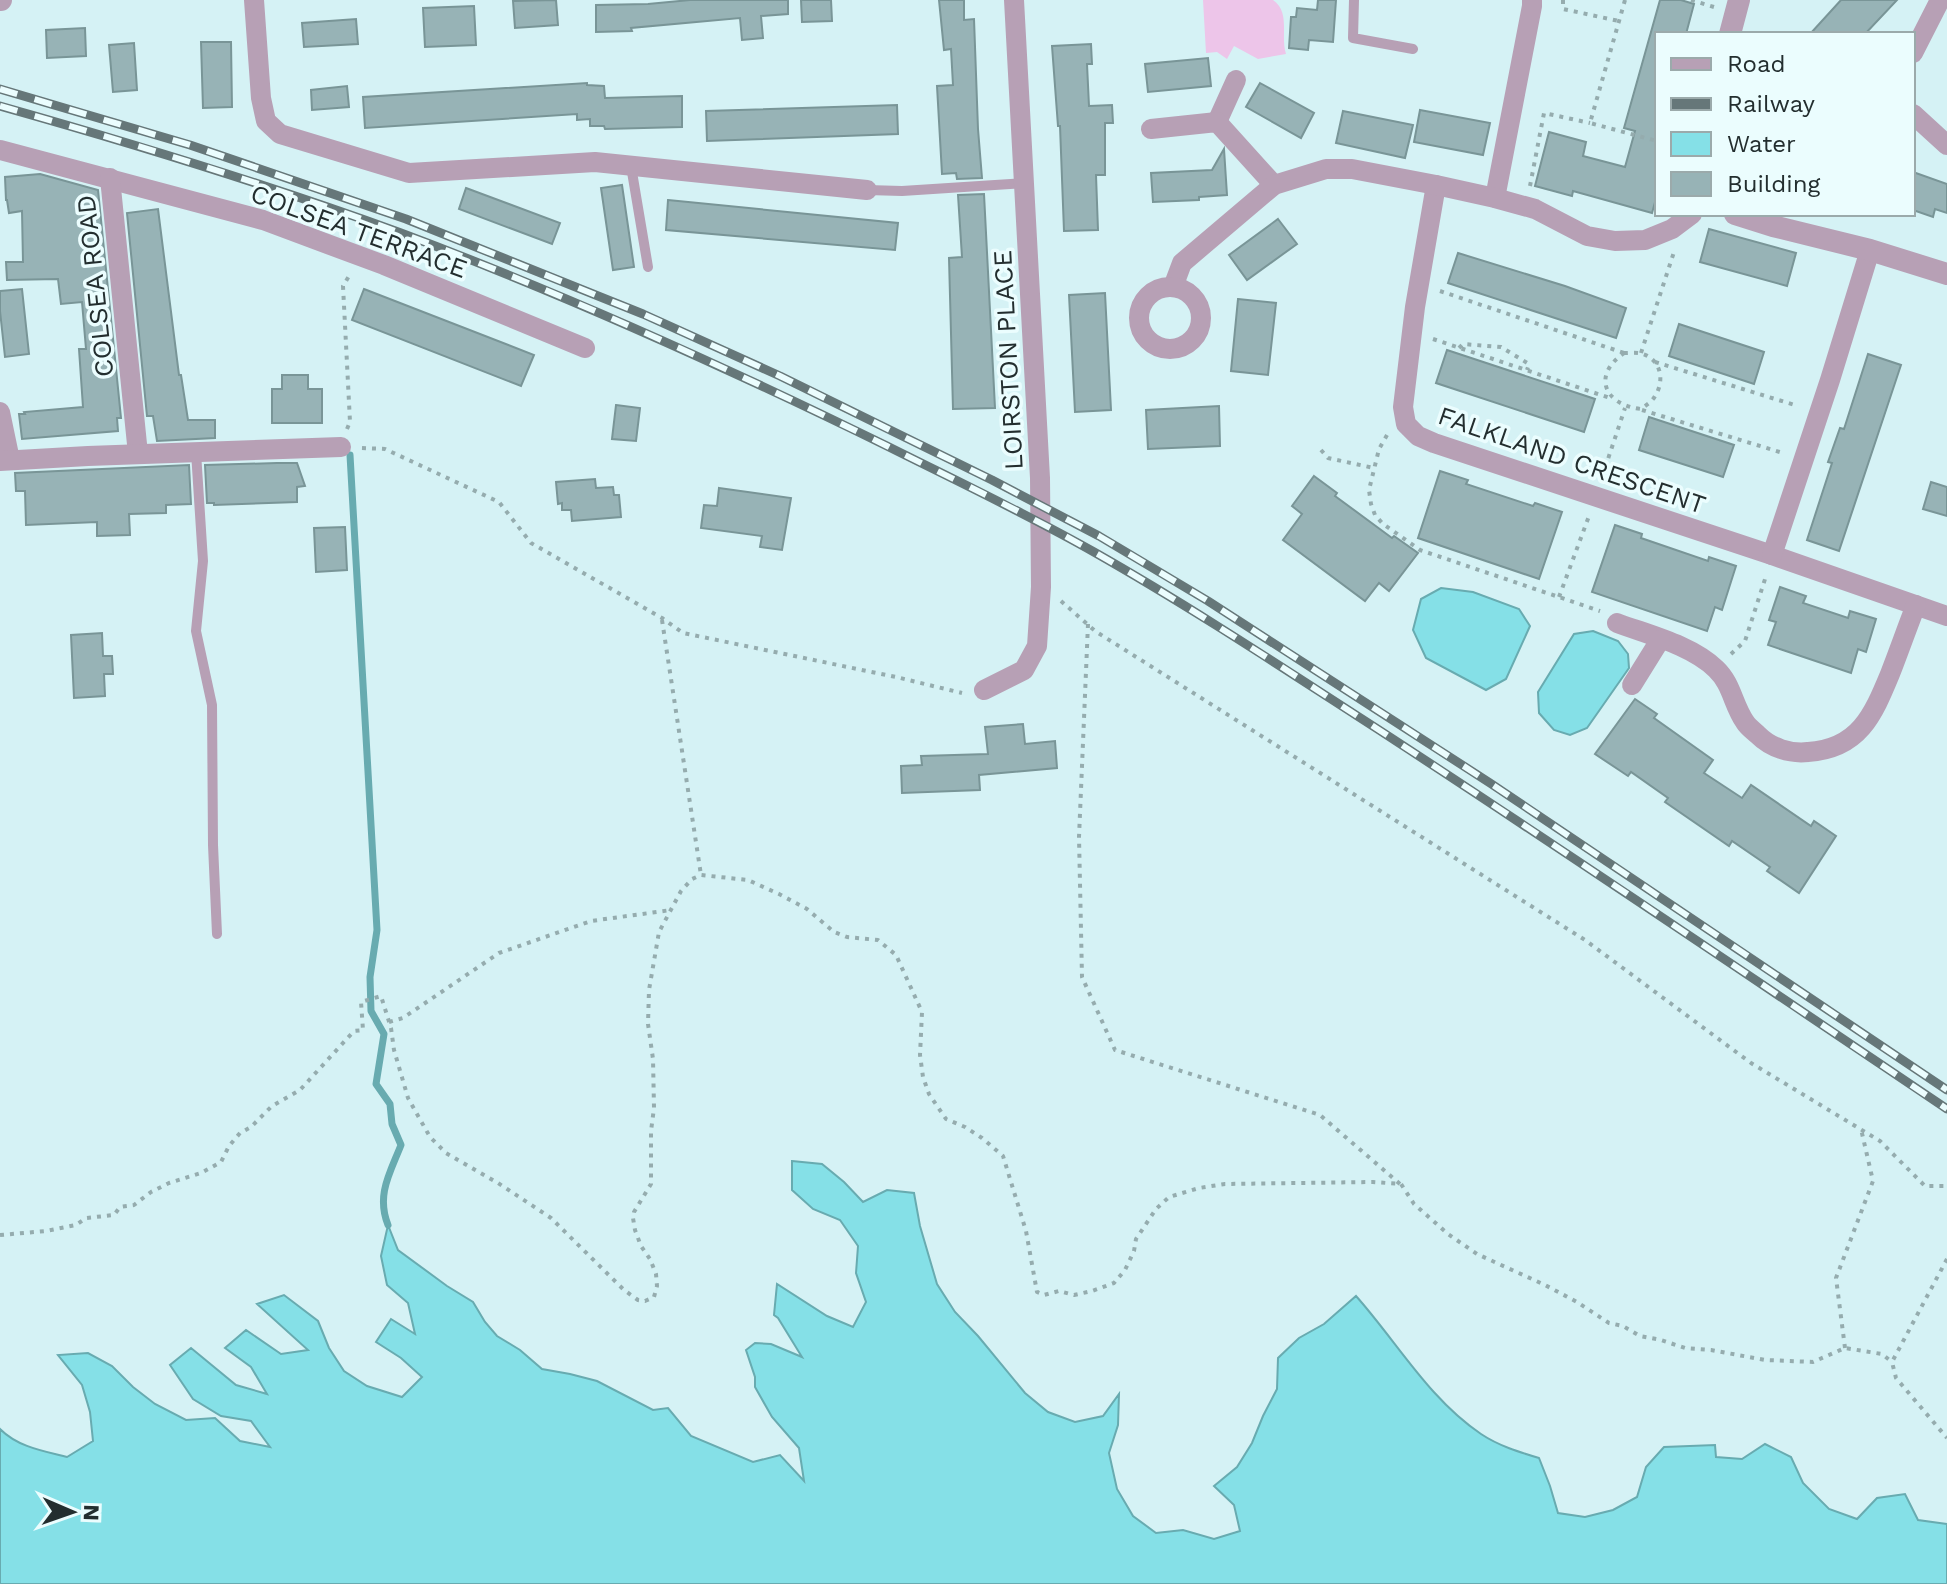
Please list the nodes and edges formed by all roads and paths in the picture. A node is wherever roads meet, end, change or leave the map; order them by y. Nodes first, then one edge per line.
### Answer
1 (254, 0) edge
2 (1014, 0) edge
3 (1354, 0) edge
4 (1532, 0) edge
5 (1563, 0) edge
6 (1625, 0) edge
7 (1739, 0) edge
8 (1940, 0) edge
9 (1619, 21) junction
10 (1731, 32) edge
11 (1413, 49) dead end
12 (1915, 49) edge
13 (1236, 80) dead end
14 (1915, 116) edge
15 (1217, 122) junction
16 (1590, 123) junction
17 (1151, 129) dead end
18 (1655, 140) edge
19 (1947, 145) edge
20 (0, 150) edge
21 (631, 166) junction
22 (110, 178) junction
23 (1024, 183) junction
24 (1274, 185) junction
25 (1436, 185) junction
26 (867, 190) joint
27 (1495, 198) junction
28 (1526, 206) junction
29 (1689, 216) edge
30 (1741, 216) edge
31 (1672, 229) junction
32 (1870, 250) junction
33 (359, 256) junction
34 (648, 267) dead end
35 (1947, 274) edge
36 (1173, 287) dead end
37 (1430, 288) dead end
38 (1422, 335) dead end
39 (585, 348) dead end
40 (1459, 348) junction
41 (1624, 353) junction
42 (1641, 353) junction
43 (1655, 362) junction
44 (1527, 370) junction
45 (1613, 399) junction
46 (1641, 409) junction
47 (0, 412) edge
48 (1820, 413) junction
49 (1406, 424) junction
50 (341, 447) junction
51 (1321, 450) dead end
52 (196, 452) junction
53 (138, 454) junction
54 (5, 460) edge
55 (1804, 460) junction
56 (1374, 468) junction
57 (1772, 555) junction
58 (1041, 583) junction
59 (1916, 605) junction
60 (1947, 616) edge
61 (662, 618) junction
62 (1617, 623) joint
63 (1088, 624) junction
64 (1660, 640) junction
65 (1716, 669) junction
66 (1632, 685) dead end
67 (984, 690) joint
68 (701, 875) junction
69 (671, 910) junction
70 (217, 934) dead end
71 (389, 1022) junction
72 (1861, 1129) junction
73 (1401, 1184) junction
74 (1947, 1186) edge
75 (0, 1235) edge
76 (1947, 1259) edge
77 (1845, 1348) junction
78 (1892, 1362) junction
79 (1947, 1438) edge

1 - 21 street
2 - 23 street, LOIRSTON PLACE
3 - 11 lane
4 - 27 street
5 - 9 path
6 - 9 path
7 - 10 street
8 - 12 street
9 - 16 path
13 - 15 street
14 - 19 street
15 - 17 street
15 - 24 street
16 - 18 path
16 - 28 path
20 - 22 street, COLSEA ROAD
21 - 26 street
21 - 34 lane
22 - 33 street, COLSEA TERRACE
22 - 53 street, COLSEA ROAD
23 - 26 lane
23 - 58 street, LOIRSTON PLACE
24 - 25 street
24 - 36 street
25 - 27 street
25 - 49 street, FALKLAND CRESCENT
27 - 28 street
28 - 31 street
29 - 31 street
30 - 32 street
31 - 42 path
32 - 35 street
32 - 48 street
33 - 39 street, COLSEA TERRACE
33 - 50 path
37 - 41 path
38 - 40 path
40 - 44 path
40 - 44 path
41 - 42 path
41 - 45 path
42 - 43 path
43 - 46 path
43 - 48 path
44 - 45 path
45 - 46 path
46 - 55 path
47 - 54 street
48 - 55 street
49 - 56 path
49 - 57 street, FALKLAND CRESCENT
50 - 52 street
50 - 61 path
51 - 56 path
52 - 53 street
52 - 70 lane
53 - 54 street
55 - 57 street
56 - 62 path
57 - 59 street, FALKLAND CRESCENT
57 - 65 path
58 - 63 path
58 - 67 street, LOIRSTON PLACE
59 - 60 street, FALKLAND CRESCENT
59 - 65 street
61 - 67 path
61 - 68 path
62 - 64 street
63 - 72 path
63 - 73 path
64 - 65 street
64 - 66 street
68 - 69 path
68 - 73 path
69 - 71 path
69 - 71 path
71 - 75 path
72 - 74 path
72 - 77 path
73 - 77 path
76 - 78 path
77 - 78 path
78 - 79 path

